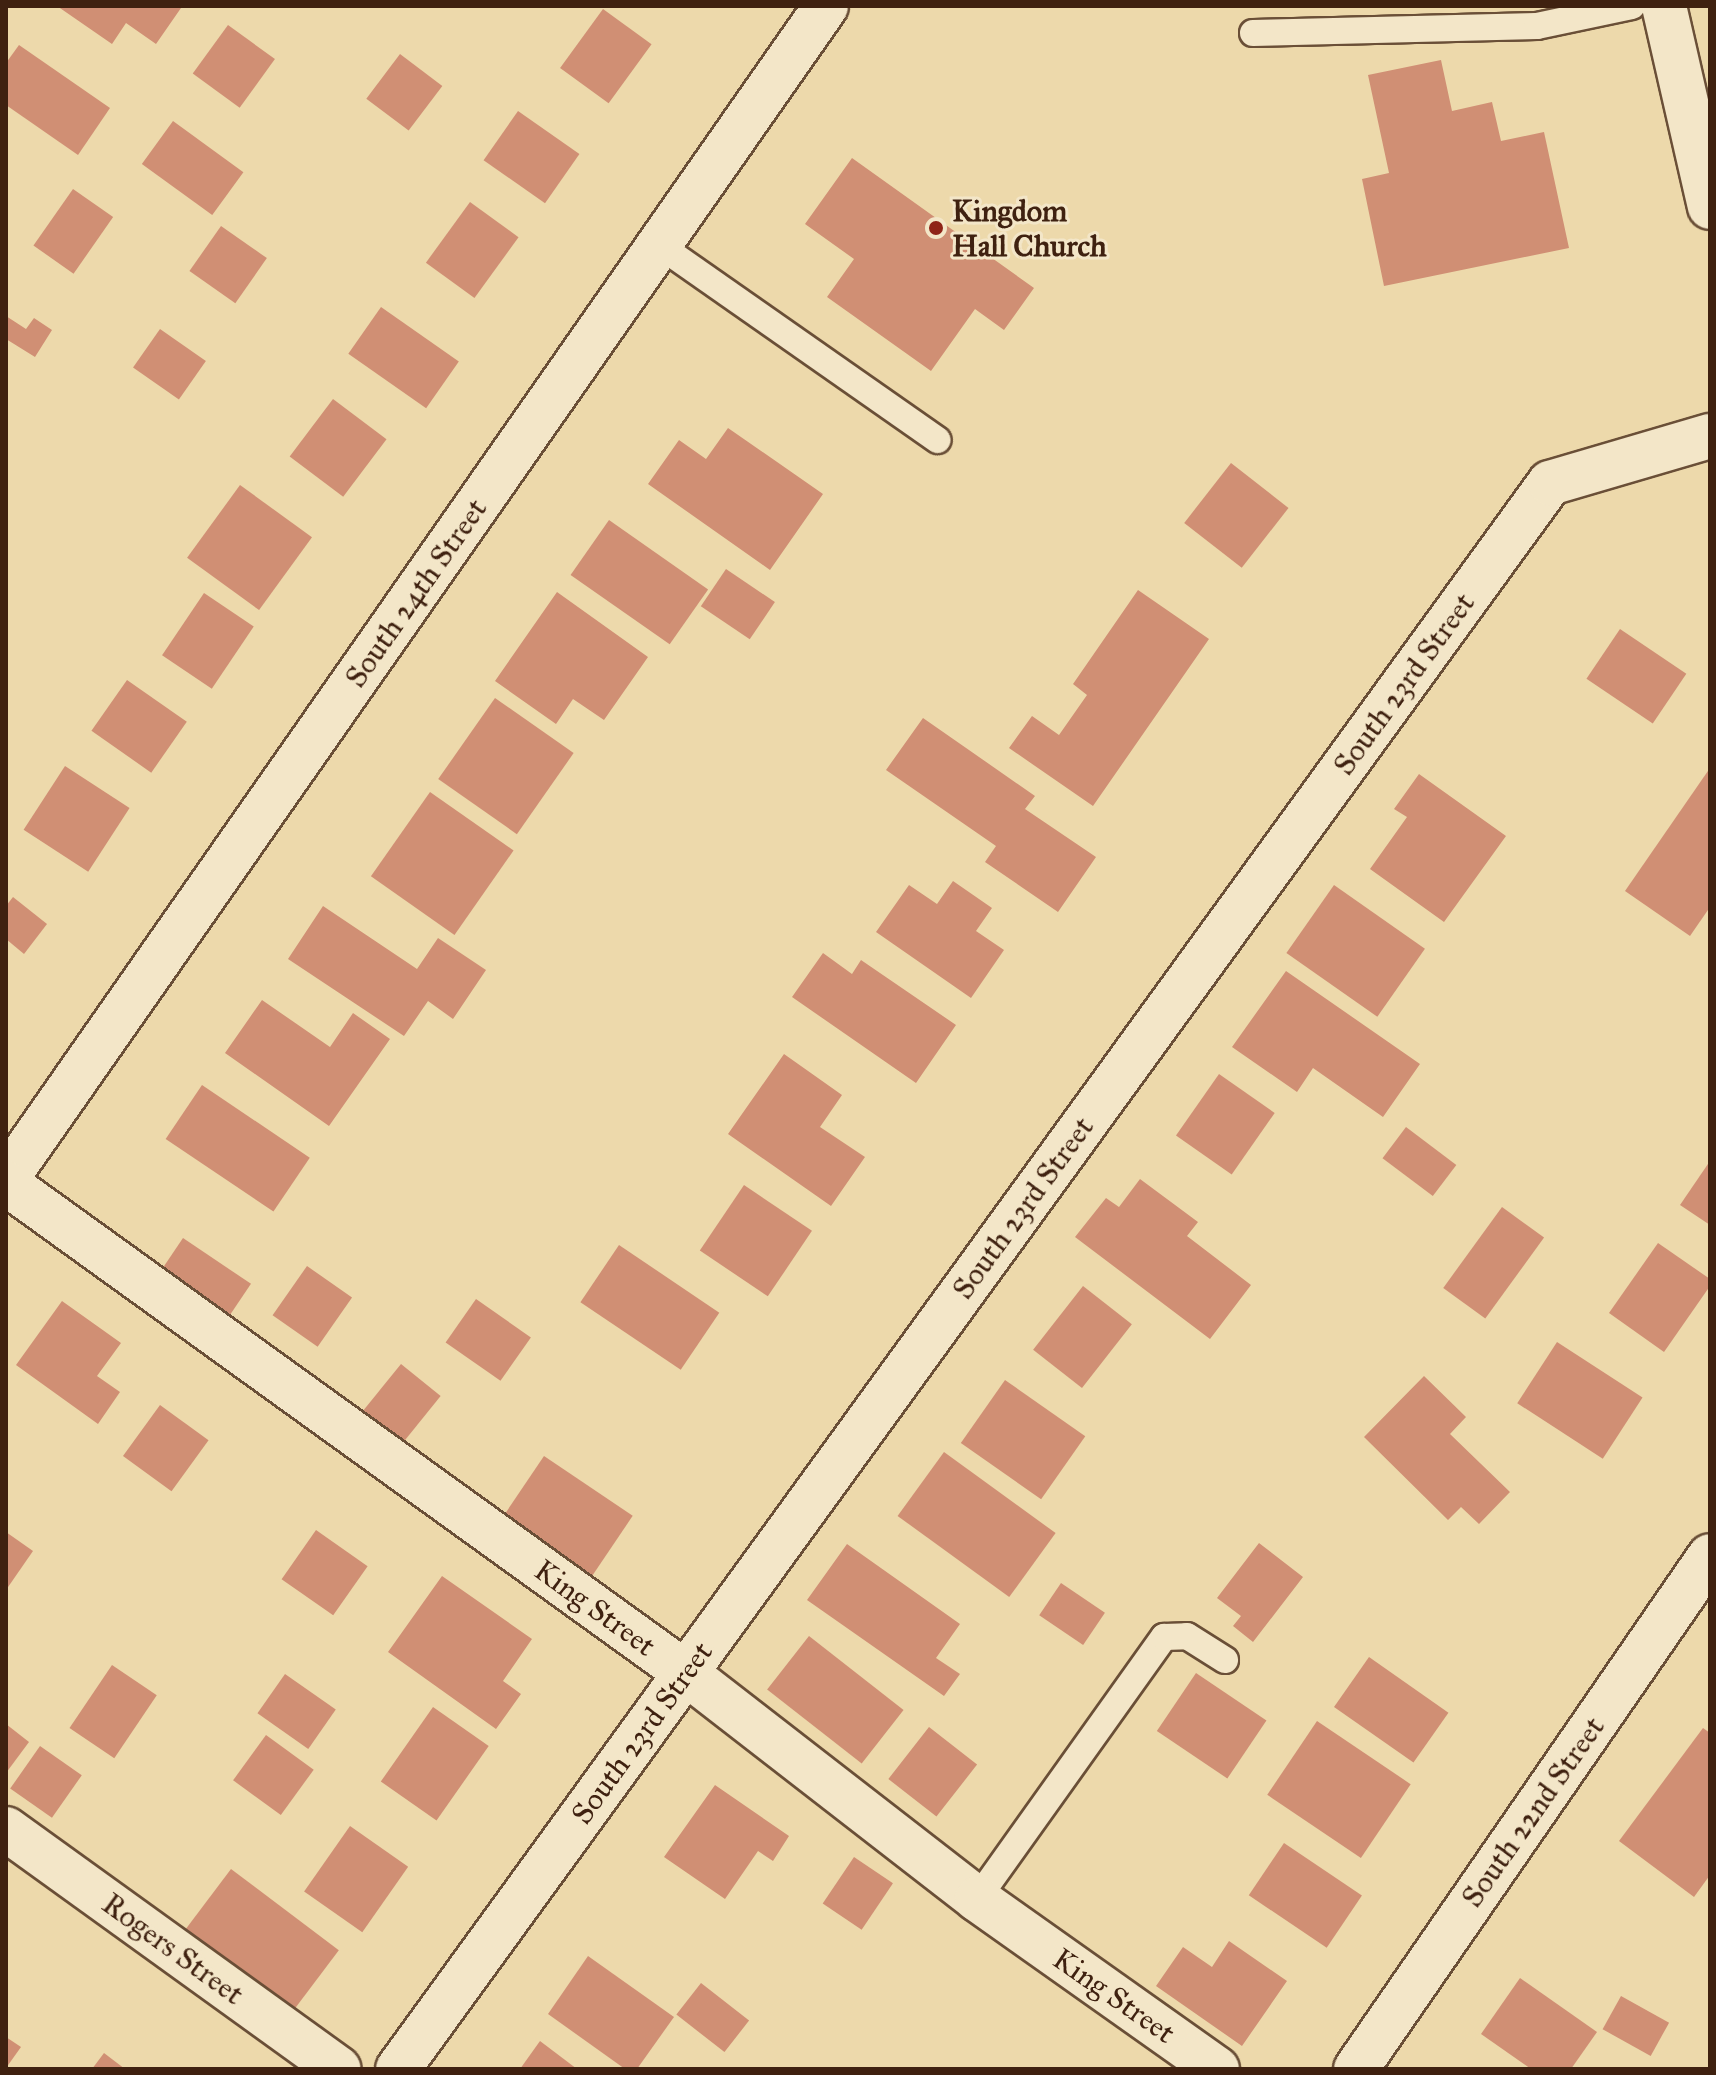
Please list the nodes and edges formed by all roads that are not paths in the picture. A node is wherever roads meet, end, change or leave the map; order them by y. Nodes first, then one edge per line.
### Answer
1 (826, 6) edge
2 (1632, 6) edge
3 (1664, 6) edge
4 (1253, 33) dead end
5 (1710, 207) edge
6 (659, 245) junction
7 (1710, 436) edge
8 (937, 440) dead end
9 (6, 1181) edge
10 (1710, 1556) edge
11 (1225, 1660) dead end
12 (686, 1673) junction
13 (6, 1829) edge
14 (977, 1899) junction
15 (339, 2069) edge
16 (398, 2069) edge
17 (1217, 2069) edge
18 (1356, 2069) edge

1 - 6 street, South 24th Street
2 - 4 lane
3 - 5 street
6 - 8 lane
6 - 9 street, South 24th Street
7 - 12 street, South 23rd Street
9 - 12 street, King Street
10 - 18 street, South 22nd Street
11 - 14 lane
12 - 14 street, King Street
12 - 16 street, South 23rd Street
13 - 15 street, Rogers Street
14 - 17 street, King Street

